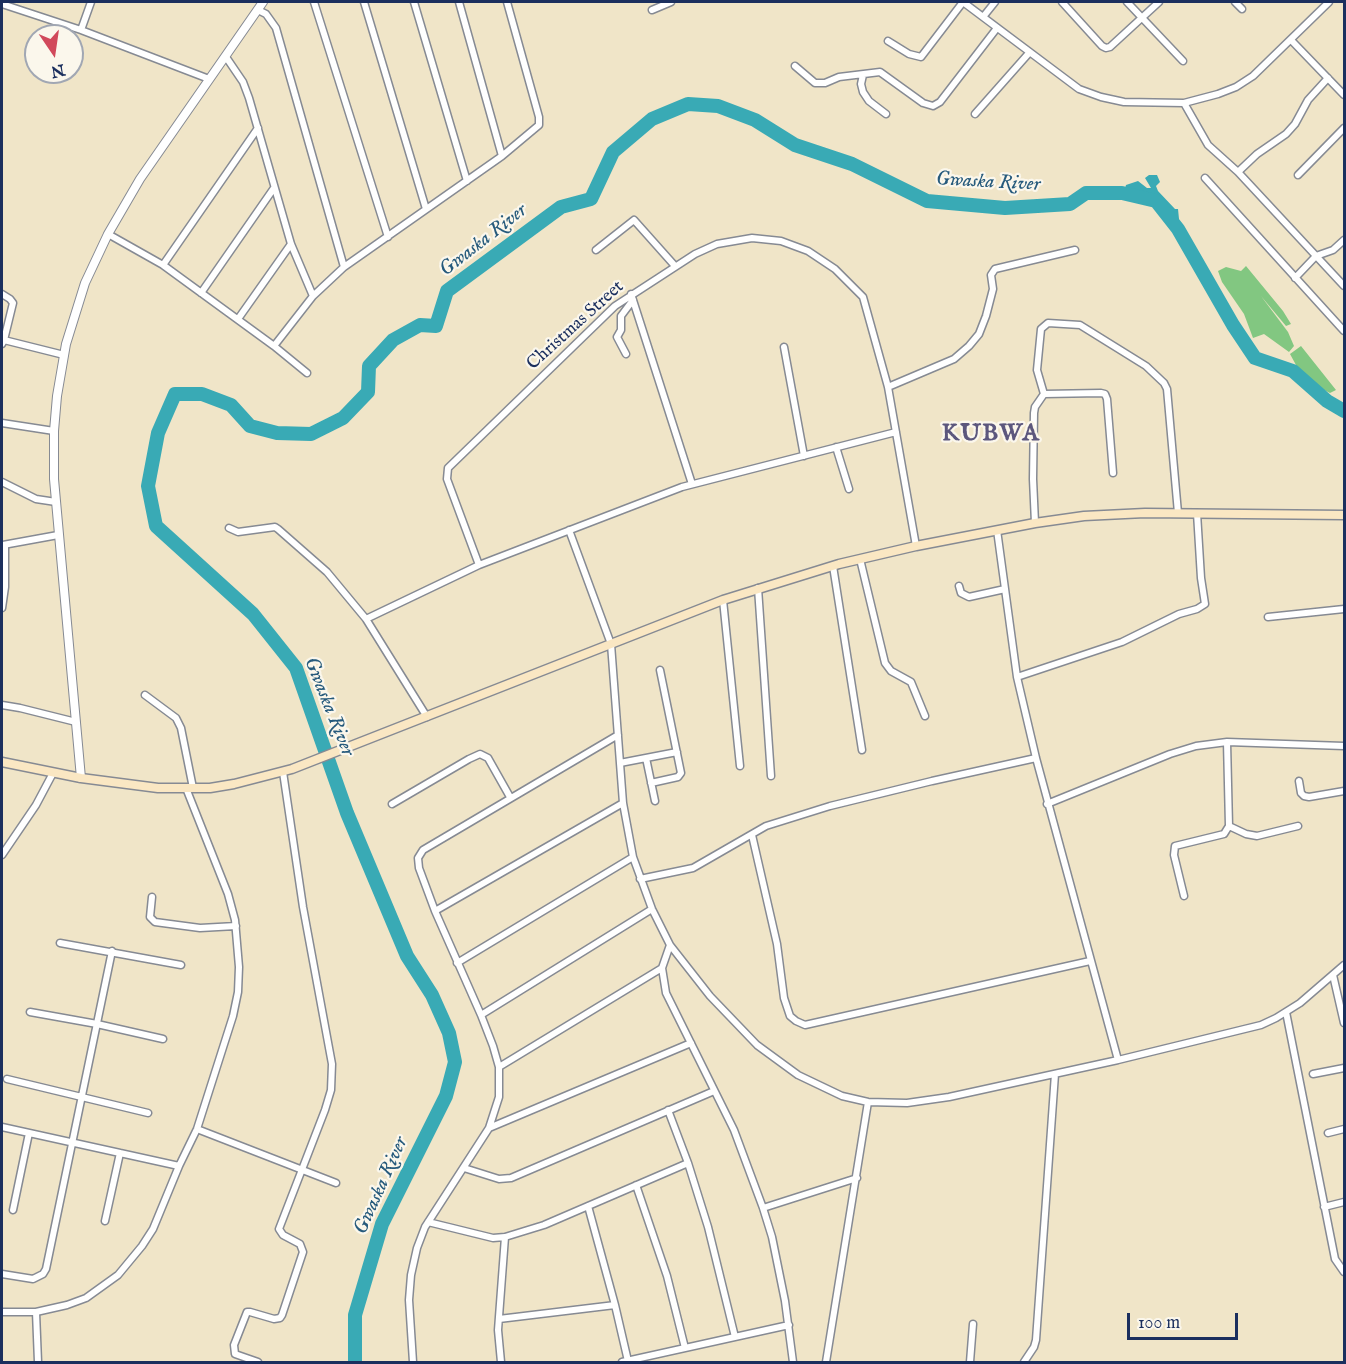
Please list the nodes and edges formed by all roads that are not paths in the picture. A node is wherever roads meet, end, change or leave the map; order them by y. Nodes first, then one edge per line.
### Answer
1 (91, 2) edge
2 (263, 2) edge
3 (314, 2) edge
4 (364, 2) edge
5 (414, 2) edge
6 (459, 2) edge
7 (507, 2) edge
8 (671, 2) edge
9 (995, 2) edge
10 (1062, 2) edge
11 (1127, 2) edge
12 (1159, 2) edge
13 (1235, 2) edge
14 (1329, 2) edge
15 (2, 4) edge
16 (1242, 9) dead end
17 (258, 10) junction
18 (652, 10) dead end
19 (983, 17) junction
20 (1142, 17) junction
21 (63, 24) edge
22 (83, 24) edge
23 (997, 28) junction
24 (84, 31) edge
25 (1292, 40) junction
26 (888, 41) dead end
27 (1029, 53) junction
28 (226, 57) junction
29 (1183, 61) dead end
30 (795, 66) dead end
31 (863, 75) junction
32 (1328, 78) junction
33 (209, 79) junction
34 (1344, 94) edge
35 (1184, 103) junction
36 (886, 114) dead end
37 (975, 114) dead end
38 (258, 128) junction
39 (1344, 128) edge
40 (502, 156) junction
41 (1238, 172) junction
42 (1298, 174) dead end
43 (1205, 178) dead end
44 (467, 181) junction
45 (274, 188) junction
46 (426, 209) junction
47 (108, 234) junction
48 (388, 237) junction
49 (1344, 240) edge
50 (291, 244) junction
51 (596, 250) dead end
52 (1075, 250) dead end
53 (1316, 256) junction
54 (163, 265) junction
55 (675, 266) junction
56 (345, 267) junction
57 (1295, 278) junction
58 (1344, 286) edge
59 (201, 293) junction
60 (2, 294) edge
61 (313, 296) junction
62 (632, 297) junction
63 (238, 319) junction
64 (1344, 331) edge
65 (3, 342) edge
66 (274, 346) junction
67 (784, 347) dead end
68 (626, 354) dead end
69 (64, 355) junction
70 (307, 372) dead end
71 (888, 387) junction
72 (1044, 394) junction
73 (2, 423) edge
74 (54, 431) junction
75 (896, 432) junction
76 (836, 447) junction
77 (804, 456) junction
78 (1113, 473) dead end
79 (2, 482) edge
80 (692, 484) junction
81 (849, 489) dead end
82 (56, 502) junction
83 (1178, 513) junction
84 (1197, 513) junction
85 (1344, 515) edge
86 (1035, 523) junction
87 (229, 528) dead end
88 (569, 530) junction
89 (997, 530) junction
90 (58, 535) junction
91 (3, 545) edge
92 (916, 546) junction
93 (860, 559) junction
94 (479, 566) junction
95 (833, 566) junction
96 (959, 585) dead end
97 (758, 588) junction
98 (1005, 589) junction
99 (723, 600) junction
100 (2, 608) edge
101 (1344, 609) edge
102 (1268, 617) dead end
103 (366, 619) junction
104 (611, 644) junction
105 (660, 670) dead end
106 (1017, 677) junction
107 (145, 695) dead end
108 (2, 705) edge
109 (925, 716) dead end
110 (427, 717) junction
111 (76, 722) junction
112 (618, 735) junction
113 (1227, 742) junction
114 (1344, 746) edge
115 (862, 750) dead end
116 (677, 752) junction
117 (646, 758) junction
118 (1036, 758) junction
119 (2, 762) edge
120 (620, 763) junction
121 (740, 766) dead end
122 (283, 772) junction
123 (53, 773) junction
124 (771, 776) dead end
125 (81, 778) junction
126 (1299, 781) dead end
127 (651, 783) junction
128 (189, 788) junction
129 (1344, 791) edge
130 (510, 797) junction
131 (655, 801) dead end
132 (623, 803) junction
133 (392, 804) dead end
134 (1047, 804) junction
135 (1229, 826) junction
136 (1298, 826) dead end
137 (752, 835) junction
138 (2, 855) edge
139 (633, 857) junction
140 (640, 879) junction
141 (1184, 896) dead end
142 (152, 897) dead end
143 (652, 909) junction
144 (435, 911) junction
145 (236, 926) junction
146 (60, 943) dead end
147 (670, 945) junction
148 (112, 951) junction
149 (1090, 961) junction
150 (457, 963) junction
151 (181, 965) dead end
152 (1344, 965) edge
153 (662, 968) junction
154 (1334, 975) junction
155 (30, 1011) dead end
156 (1286, 1012) junction
157 (481, 1015) junction
158 (1344, 1023) edge
159 (97, 1024) junction
160 (163, 1039) dead end
161 (691, 1044) junction
162 (1118, 1060) junction
163 (499, 1067) junction
164 (1344, 1068) edge
165 (1055, 1074) junction
166 (1313, 1074) dead end
167 (7, 1079) dead end
168 (714, 1090) junction
169 (82, 1098) junction
170 (868, 1101) junction
171 (668, 1110) junction
172 (148, 1113) dead end
173 (2, 1127) edge
174 (489, 1128) junction
175 (197, 1129) junction
176 (1344, 1132) edge
177 (29, 1133) junction
178 (1328, 1133) dead end
179 (73, 1142) junction
180 (120, 1153) junction
181 (688, 1163) junction
182 (179, 1166) junction
183 (464, 1168) junction
184 (302, 1169) junction
185 (857, 1178) junction
186 (336, 1183) dead end
187 (636, 1185) junction
188 (1344, 1202) edge
189 (588, 1206) junction
190 (1324, 1207) junction
191 (763, 1208) junction
192 (14, 1210) dead end
193 (105, 1221) dead end
194 (428, 1222) junction
195 (505, 1237) junction
196 (1344, 1272) edge
197 (2, 1274) edge
198 (615, 1305) junction
199 (2, 1312) edge
200 (36, 1312) junction
201 (499, 1319) junction
202 (973, 1324) dead end
203 (789, 1325) junction
204 (735, 1337) junction
205 (685, 1348) junction
206 (38, 1362) edge
207 (258, 1362) edge
208 (413, 1362) edge
209 (501, 1362) edge
210 (625, 1362) edge
211 (794, 1362) edge
212 (826, 1362) edge
213 (970, 1362) edge
214 (1024, 1362) edge

1 - 22 street
2 - 17 street
3 - 48 street
4 - 46 street
5 - 44 street
6 - 40 street
7 - 40 street
8 - 18 street
9 - 19 street
10 - 20 street
11 - 20 street
12 - 20 street
13 - 16 street
14 - 25 street
15 - 21 street
17 - 28 street
17 - 56 street
19 - 23 street
19 - 26 street
20 - 29 street
23 - 27 street
23 - 31 street
24 - 33 street
25 - 32 street
25 - 35 street
27 - 35 street
27 - 37 street
28 - 33 street
28 - 38 street
30 - 31 street
31 - 36 street
32 - 34 street
32 - 41 street
33 - 47 street
35 - 41 street
38 - 45 street
38 - 54 street
39 - 42 street
40 - 44 street
41 - 53 street
43 - 57 street
44 - 46 street
45 - 50 street
45 - 59 street
46 - 48 street
47 - 54 street
47 - 69 street
48 - 56 street
49 - 53 street
50 - 61 street
50 - 63 street
51 - 55 street
52 - 71 street
53 - 57 street
53 - 58 street
54 - 59 street
55 - 62 street, Christmas Street
55 - 71 street, Christmas Street
56 - 61 street
57 - 64 street
59 - 63 street
60 - 65 street
61 - 66 street
62 - 68 street
62 - 80 street
62 - 94 street, Christmas Street
63 - 66 street
65 - 69 street
66 - 70 street
67 - 77 street
69 - 74 street
71 - 75 street, Christmas Street
72 - 78 street
72 - 83 street
72 - 86 street
73 - 74 street
74 - 82 street
75 - 76 street
75 - 92 street, Christmas Street
76 - 77 street
76 - 81 street
77 - 80 street
79 - 82 street
80 - 88 street
82 - 90 street
83 - 84 main road
83 - 86 main road
84 - 85 main road
84 - 106 street
86 - 89 main road
87 - 103 street
88 - 94 street
88 - 104 street
89 - 92 main road
89 - 98 street
90 - 91 street
90 - 111 street
91 - 100 street
92 - 93 main road
93 - 95 main road
93 - 109 street
94 - 103 street
95 - 97 main road
95 - 115 street
96 - 98 street
97 - 99 main road
97 - 124 street
98 - 106 street
99 - 104 main road
99 - 121 street
101 - 102 street
103 - 110 street
104 - 110 main road
104 - 112 street
105 - 116 street
106 - 118 street
107 - 128 street
108 - 111 street
110 - 122 main road
111 - 125 street
112 - 120 street
112 - 130 street
113 - 114 street
113 - 134 street
113 - 135 street
116 - 117 street
116 - 127 street
117 - 120 street
117 - 127 street
118 - 134 street
118 - 137 street
119 - 123 main road
120 - 132 street
122 - 128 main road
122 - 184 street
123 - 125 main road
123 - 138 street
125 - 128 main road
126 - 129 street
127 - 131 street
128 - 145 street
130 - 133 street
130 - 144 street
132 - 139 street
132 - 144 street
134 - 149 street
135 - 136 street
135 - 141 street
137 - 140 street
137 - 149 street
139 - 140 street
139 - 150 street
140 - 143 street
142 - 145 street
143 - 147 street
143 - 157 street
144 - 150 street
145 - 175 street
146 - 148 street
147 - 153 street
147 - 170 street
148 - 151 street
148 - 159 street
149 - 162 street
150 - 157 street
152 - 154 street
153 - 161 street
153 - 163 street
154 - 156 street
154 - 158 street
155 - 159 street
156 - 162 street
156 - 190 street
157 - 163 street
159 - 160 street
159 - 169 street
161 - 168 street
161 - 174 street
162 - 165 street
163 - 174 street
164 - 166 street
165 - 170 street
165 - 214 street
167 - 169 street
168 - 171 street
168 - 191 street
169 - 172 street
169 - 179 street
170 - 185 street
171 - 181 street
171 - 183 street
173 - 177 street
174 - 183 street
175 - 182 street
175 - 184 street
176 - 178 street
177 - 179 street
177 - 192 street
179 - 180 street
179 - 197 street
180 - 182 street
180 - 193 street
181 - 187 street
181 - 204 street
182 - 200 street
183 - 194 street
184 - 186 street
184 - 207 street
185 - 191 street
185 - 212 street
187 - 189 street
187 - 205 street
188 - 190 street
189 - 195 street
189 - 198 street
190 - 196 street
191 - 203 street
194 - 195 street
194 - 208 street
195 - 201 street
198 - 201 street
198 - 210 street
199 - 200 street
200 - 206 street
201 - 209 street
202 - 213 street
203 - 204 street
203 - 211 street
204 - 205 street
205 - 210 street

